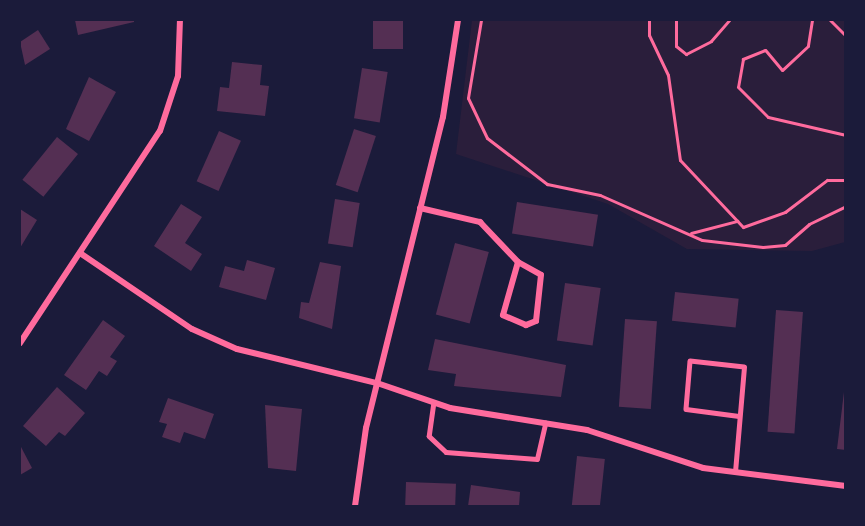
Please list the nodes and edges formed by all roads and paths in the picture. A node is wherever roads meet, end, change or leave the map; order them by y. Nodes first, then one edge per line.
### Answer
1 (180, 20) edge
2 (458, 20) edge
3 (481, 20) edge
4 (649, 20) edge
5 (676, 20) edge
6 (729, 20) edge
7 (812, 20) edge
8 (830, 20) edge
9 (846, 36) edge
10 (846, 135) edge
11 (846, 180) edge
12 (846, 206) edge
13 (420, 208) junction
14 (737, 220) junction
15 (691, 233) junction
16 (80, 253) junction
17 (519, 262) junction
18 (20, 343) edge
19 (376, 383) junction
20 (434, 402) junction
21 (740, 416) junction
22 (545, 423) junction
23 (735, 472) junction
24 (846, 486) edge
25 (356, 507) edge

1 - 16 street
2 - 13 street
3 - 15 path
4 - 14 path
5 - 6 path
7 - 10 path
8 - 9 path
11 - 14 path
12 - 15 path
13 - 17 street
13 - 19 street
14 - 15 path
16 - 18 street
16 - 19 street
17 - 17 street
19 - 20 street
19 - 25 street
20 - 22 street
20 - 22 lane
21 - 21 lane
21 - 23 lane
22 - 23 street
23 - 24 street

